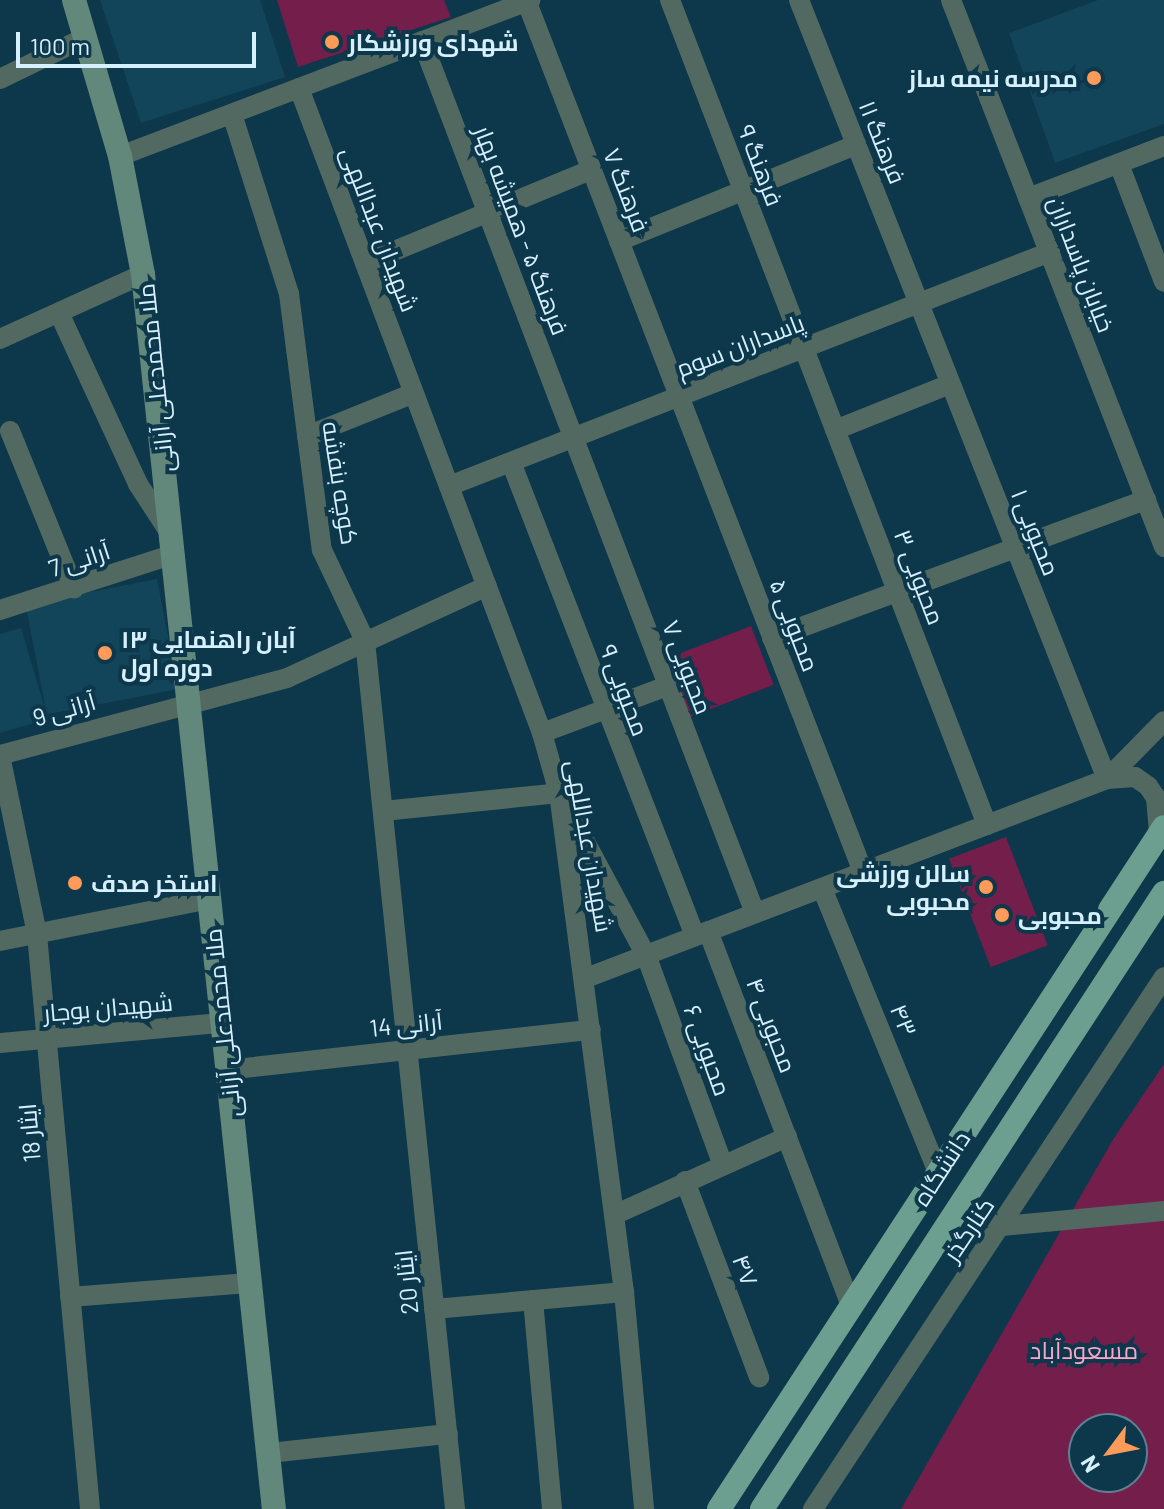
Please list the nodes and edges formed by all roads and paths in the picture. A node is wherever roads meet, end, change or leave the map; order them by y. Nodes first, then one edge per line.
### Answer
1 (74, 0) edge
2 (527, 0) edge
3 (670, 0) edge
4 (799, 0) edge
5 (951, 0) edge
6 (502, 5) edge
7 (86, 37) junction
8 (422, 41) junction
9 (0, 79) edge
10 (299, 88) junction
11 (232, 114) junction
12 (856, 145) junction
13 (1164, 146) edge
14 (120, 156) junction
15 (1119, 164) junction
16 (591, 170) junction
17 (743, 191) junction
18 (1028, 198) junction
19 (488, 214) junction
20 (619, 241) junction
21 (1050, 252) junction
22 (365, 263) junction
23 (143, 274) junction
24 (1164, 282) edge
25 (918, 303) junction
26 (60, 315) junction
27 (1, 335) edge
28 (804, 348) junction
29 (950, 384) junction
30 (414, 393) junction
31 (679, 397) junction
32 (835, 430) junction
33 (10, 431) dead end
34 (307, 436) junction
35 (573, 438) junction
36 (511, 462) junction
37 (449, 486) junction
38 (1146, 500) junction
39 (173, 545) junction
40 (1164, 547) edge
41 (1015, 549) junction
42 (487, 586) junction
43 (0, 588) edge
44 (74, 589) junction
45 (898, 592) junction
46 (4, 609) edge
47 (772, 638) junction
48 (365, 641) junction
49 (667, 686) junction
50 (189, 701) junction
51 (604, 709) junction
52 (1164, 721) edge
53 (542, 733) junction
54 (0, 755) edge
55 (1107, 779) junction
56 (559, 793) junction
57 (383, 811) junction
58 (987, 825) junction
59 (1162, 831) edge
60 (863, 872) junction
61 (822, 888) junction
62 (1164, 893) edge
63 (210, 899) junction
64 (755, 913) junction
65 (37, 934) junction
66 (702, 934) junction
67 (0, 941) edge
68 (646, 955) junction
69 (1072, 964) junction
70 (1164, 977) edge
71 (586, 978) junction
72 (1102, 984) junction
73 (221, 1023) junction
74 (591, 1030) junction
75 (46, 1039) junction
76 (0, 1043) edge
77 (408, 1050) junction
78 (226, 1070) junction
79 (787, 1137) junction
80 (722, 1163) junction
81 (938, 1172) junction
82 (685, 1181) junction
83 (1164, 1211) edge
84 (614, 1215) junction
85 (1002, 1226) junction
86 (248, 1283) junction
87 (624, 1292) junction
88 (70, 1297) junction
89 (533, 1300) junction
90 (851, 1306) junction
91 (434, 1309) junction
92 (759, 1377) dead end
93 (448, 1434) junction
94 (269, 1453) junction
95 (90, 1509) edge
96 (274, 1509) edge
97 (455, 1509) edge
98 (552, 1509) edge
99 (644, 1509) edge
100 (719, 1509) edge
101 (762, 1509) edge
102 (813, 1509) edge

1 - 7 street, ملا محمدعلی آرانی
2 - 6 street
2 - 16 street, فرهنگ ۷
3 - 17 street, فرهنگ ۹
4 - 12 street, فرهنگ ۱۱
5 - 18 street, خیابان پاسداران
6 - 8 street
7 - 9 street
7 - 14 street, ملا محمدعلی آرانی
8 - 10 street
8 - 19 street, فرهنگ ۵ - همیشه بهار
10 - 11 street
10 - 22 street, شهیدان عبداللهی
11 - 14 street
11 - 34 street, کوچه بنفشه
12 - 17 street
12 - 25 street, فرهنگ ۱۱
13 - 15 street
14 - 23 street, ملا محمدعلی آرانی
15 - 18 street
15 - 24 street
16 - 19 street
16 - 20 street, فرهنگ ۷
17 - 20 street
17 - 28 street, فرهنگ ۹
18 - 21 street, خیابان پاسداران
19 - 22 street
19 - 35 street, فرهنگ ۵ - همیشه بهار
20 - 31 street, فرهنگ ۷
21 - 25 street, پاسداران سوم
21 - 38 street, خیابان پاسداران
22 - 30 street, شهیدان عبداللهی
23 - 26 street
23 - 39 street, ملا محمدعلی آرانی
25 - 28 street, پاسداران سوم
25 - 29 street, محبوبی ۱
26 - 27 street
26 - 39 street
28 - 31 street, پاسداران سوم
28 - 32 street, محبوبی ۳
29 - 32 street
29 - 41 street, محبوبی ۱
30 - 34 street
30 - 37 street, شهیدان عبداللهی
31 - 35 street, پاسداران سوم
31 - 47 street, محبوبی ۵
32 - 45 street, محبوبی ۳
33 - 44 street
34 - 48 street, کوچه بنفشه
35 - 36 street, پاسداران سوم
35 - 49 street, محبوبی ۷
36 - 37 street, پاسداران سوم
36 - 51 street, محبوبی ۹
37 - 42 street, شهیدان عبداللهی
38 - 40 street, خیابان پاسداران
38 - 41 street
39 - 44 street, آرانی 7
39 - 50 street, ملا محمدعلی آرانی
41 - 45 street
41 - 55 street, محبوبی ۱
42 - 48 street, آرانی 9
42 - 53 street, شهیدان عبداللهی
43 - 46 street
44 - 46 street, آرانی 7
45 - 47 street
45 - 58 street, محبوبی ۳
47 - 60 street, محبوبی ۵
48 - 50 street, آرانی 9
48 - 57 street, کوچه بنفشه
49 - 51 street
49 - 64 street, محبوبی ۷
50 - 54 street, آرانی 9
50 - 63 street, ملا محمدعلی آرانی
51 - 53 street
51 - 66 street, محبوبی ۹
52 - 55 street
53 - 56 street, شهیدان عبداللهی
54 - 65 street, ایثار 18
55 - 58 street
55 - 59 street
56 - 57 street
56 - 68 street, محبوبی ۶
56 - 71 street, شهیدان عبداللهی
57 - 77 street, کوچه بنفشه
58 - 60 street
59 - 69 main road, دانشگاه
60 - 61 street
61 - 64 street
61 - 81 street, ۴۳
62 - 72 main road, دانشگاه
63 - 65 street
63 - 73 street, ملا محمدعلی آرانی
64 - 66 street
65 - 67 street
65 - 75 street, ایثار 18
66 - 68 street
66 - 79 street, محبوبی ۴
68 - 71 street
68 - 80 street, محبوبی ۶
69 - 72 main road
69 - 81 main road, دانشگاه
70 - 85 street, کنارگذر
71 - 74 street, شهیدان عبداللهی
72 - 101 main road, دانشگاه
73 - 75 street, شهیدان بوجار
73 - 78 street, ملا محمدعلی آرانی
74 - 77 street, آرانی 14
74 - 84 street, شهیدان عبداللهی
75 - 76 street, شهیدان بوجار
75 - 88 street, ایثار 18
77 - 78 street, آرانی 14
77 - 91 street, ایثار 20
78 - 86 street, ملا محمدعلی آرانی
79 - 80 street
79 - 90 street, محبوبی ۴
80 - 82 street
81 - 90 main road, دانشگاه
82 - 84 street
82 - 92 street, ۴۷
83 - 85 street
84 - 87 street, شهیدان عبداللهی
85 - 102 street, کنارگذر
86 - 88 street
86 - 94 street, ملا محمدعلی آرانی
87 - 89 street
87 - 99 street, شهیدان عبداللهی
88 - 95 street, ایثار 18
89 - 91 street
89 - 98 street
90 - 100 main road, دانشگاه
91 - 93 street, ایثار 20
93 - 94 street
93 - 97 street, ایثار 20
94 - 96 street, ملا محمدعلی آرانی

